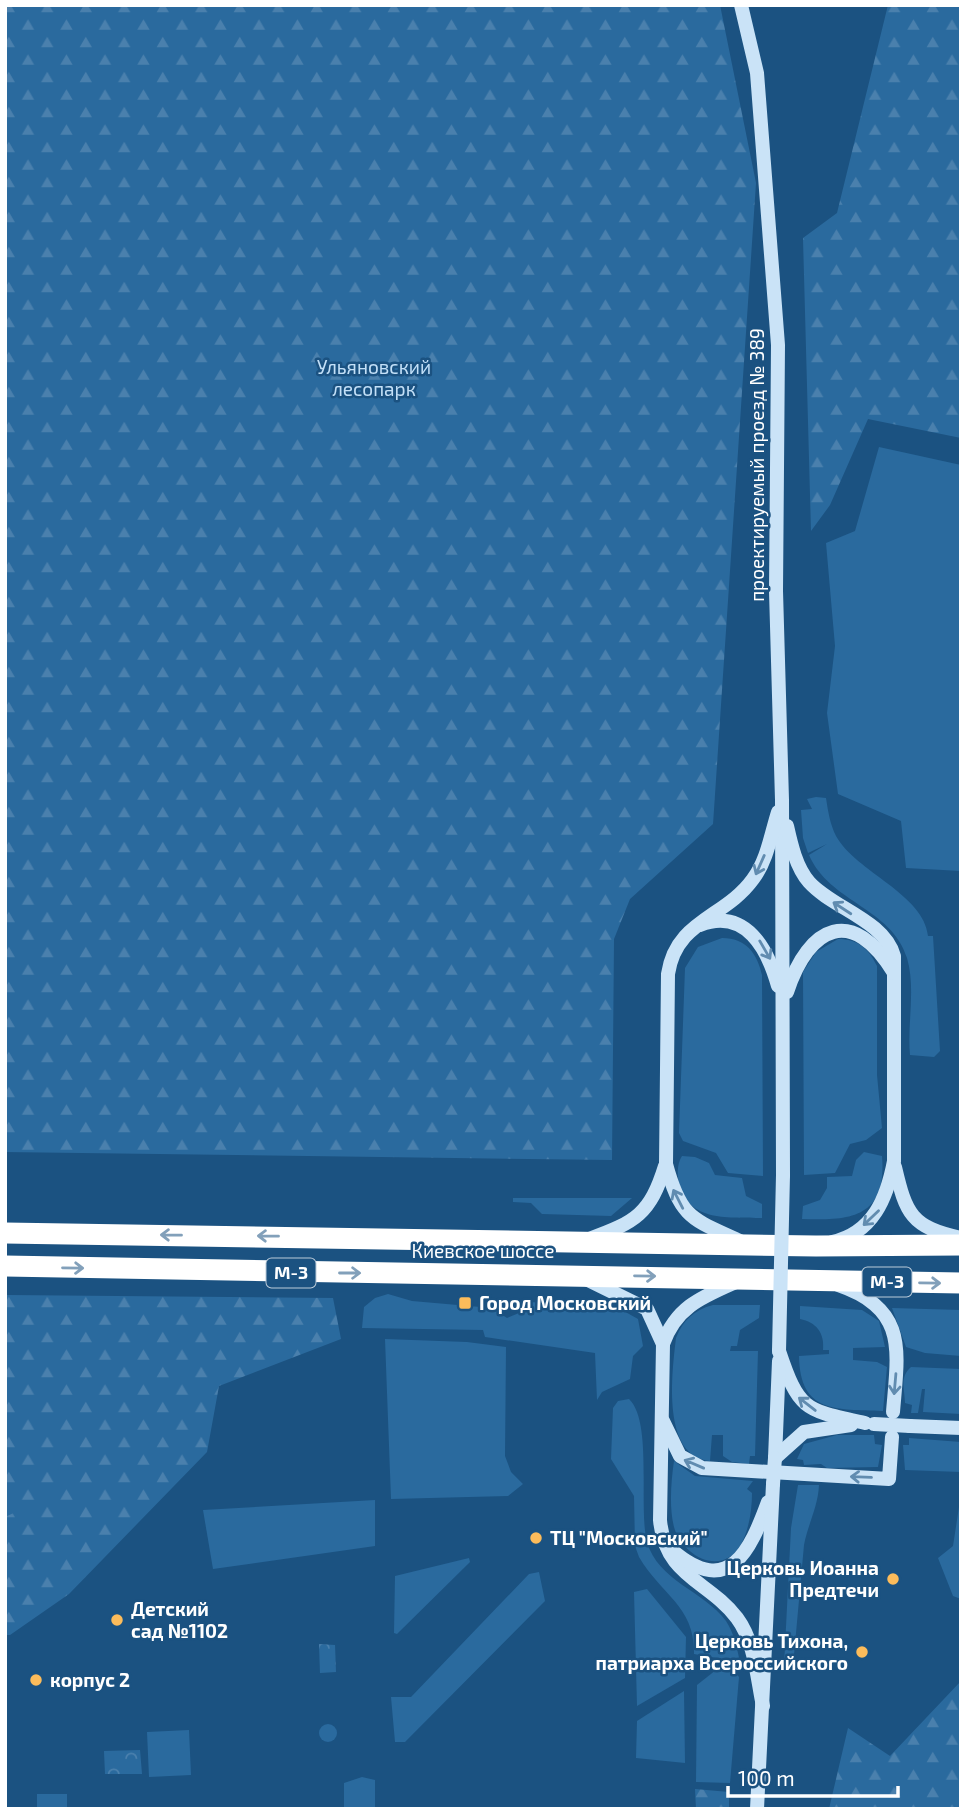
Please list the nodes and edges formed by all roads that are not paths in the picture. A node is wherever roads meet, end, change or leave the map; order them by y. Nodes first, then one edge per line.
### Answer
1 (741, 5) edge
2 (782, 800) junction
3 (687, 933) junction
4 (896, 976) junction
5 (783, 1003) junction
6 (894, 1161) junction
7 (666, 1164) junction
8 (5, 1233) edge
9 (961, 1238) edge
10 (581, 1241) junction
11 (747, 1244) junction
12 (961, 1245) edge
13 (816, 1246) junction
14 (5, 1266) edge
15 (577, 1275) junction
16 (744, 1279) junction
17 (813, 1280) junction
18 (961, 1283) edge
19 (663, 1344) junction
20 (779, 1351) junction
21 (893, 1412) dead end
22 (661, 1417) junction
23 (870, 1424) junction
24 (961, 1427) edge
25 (892, 1437) dead end
26 (775, 1458) junction
27 (773, 1487) junction
28 (666, 1546) junction
29 (763, 1706) junction
30 (757, 1809) edge

1 - 2 main road, проектируемый проезд № 389
2 -> 3 main road
4 -> 2 main road
2 - 5 main road
3 -> 5 main road
3 - 7 main road
4 - 5 main road
4 - 6 main road
5 - 20 main road, bridge
6 - 9 main road
6 -> 13 main road
7 - 10 main road
11 -> 7 main road
10 -> 8 highway, Киевское шоссе / М-3
10 - 11 highway, Киевское шоссе / М-3
11 - 13 highway, Киевское шоссе / М-3
12 - 13 highway, Киевское шоссе / М-3
14 -> 15 highway, Киевское шоссе / М-3
15 -> 16 highway, Киевское шоссе / М-3
15 - 19 main road
16 - 17 highway, Киевское шоссе / М-3
16 - 19 main road
17 -> 18 highway, Киевское шоссе / М-3
17 -> 21 main road
19 - 22 main road
23 -> 20 main road
20 - 26 main road
25 -> 22 main road
22 - 28 main road
23 - 24 main road, bridge
23 - 26 main road
26 - 27 main road, bridge
27 - 28 main road
27 - 29 main road
28 - 29 main road
29 - 30 main road

